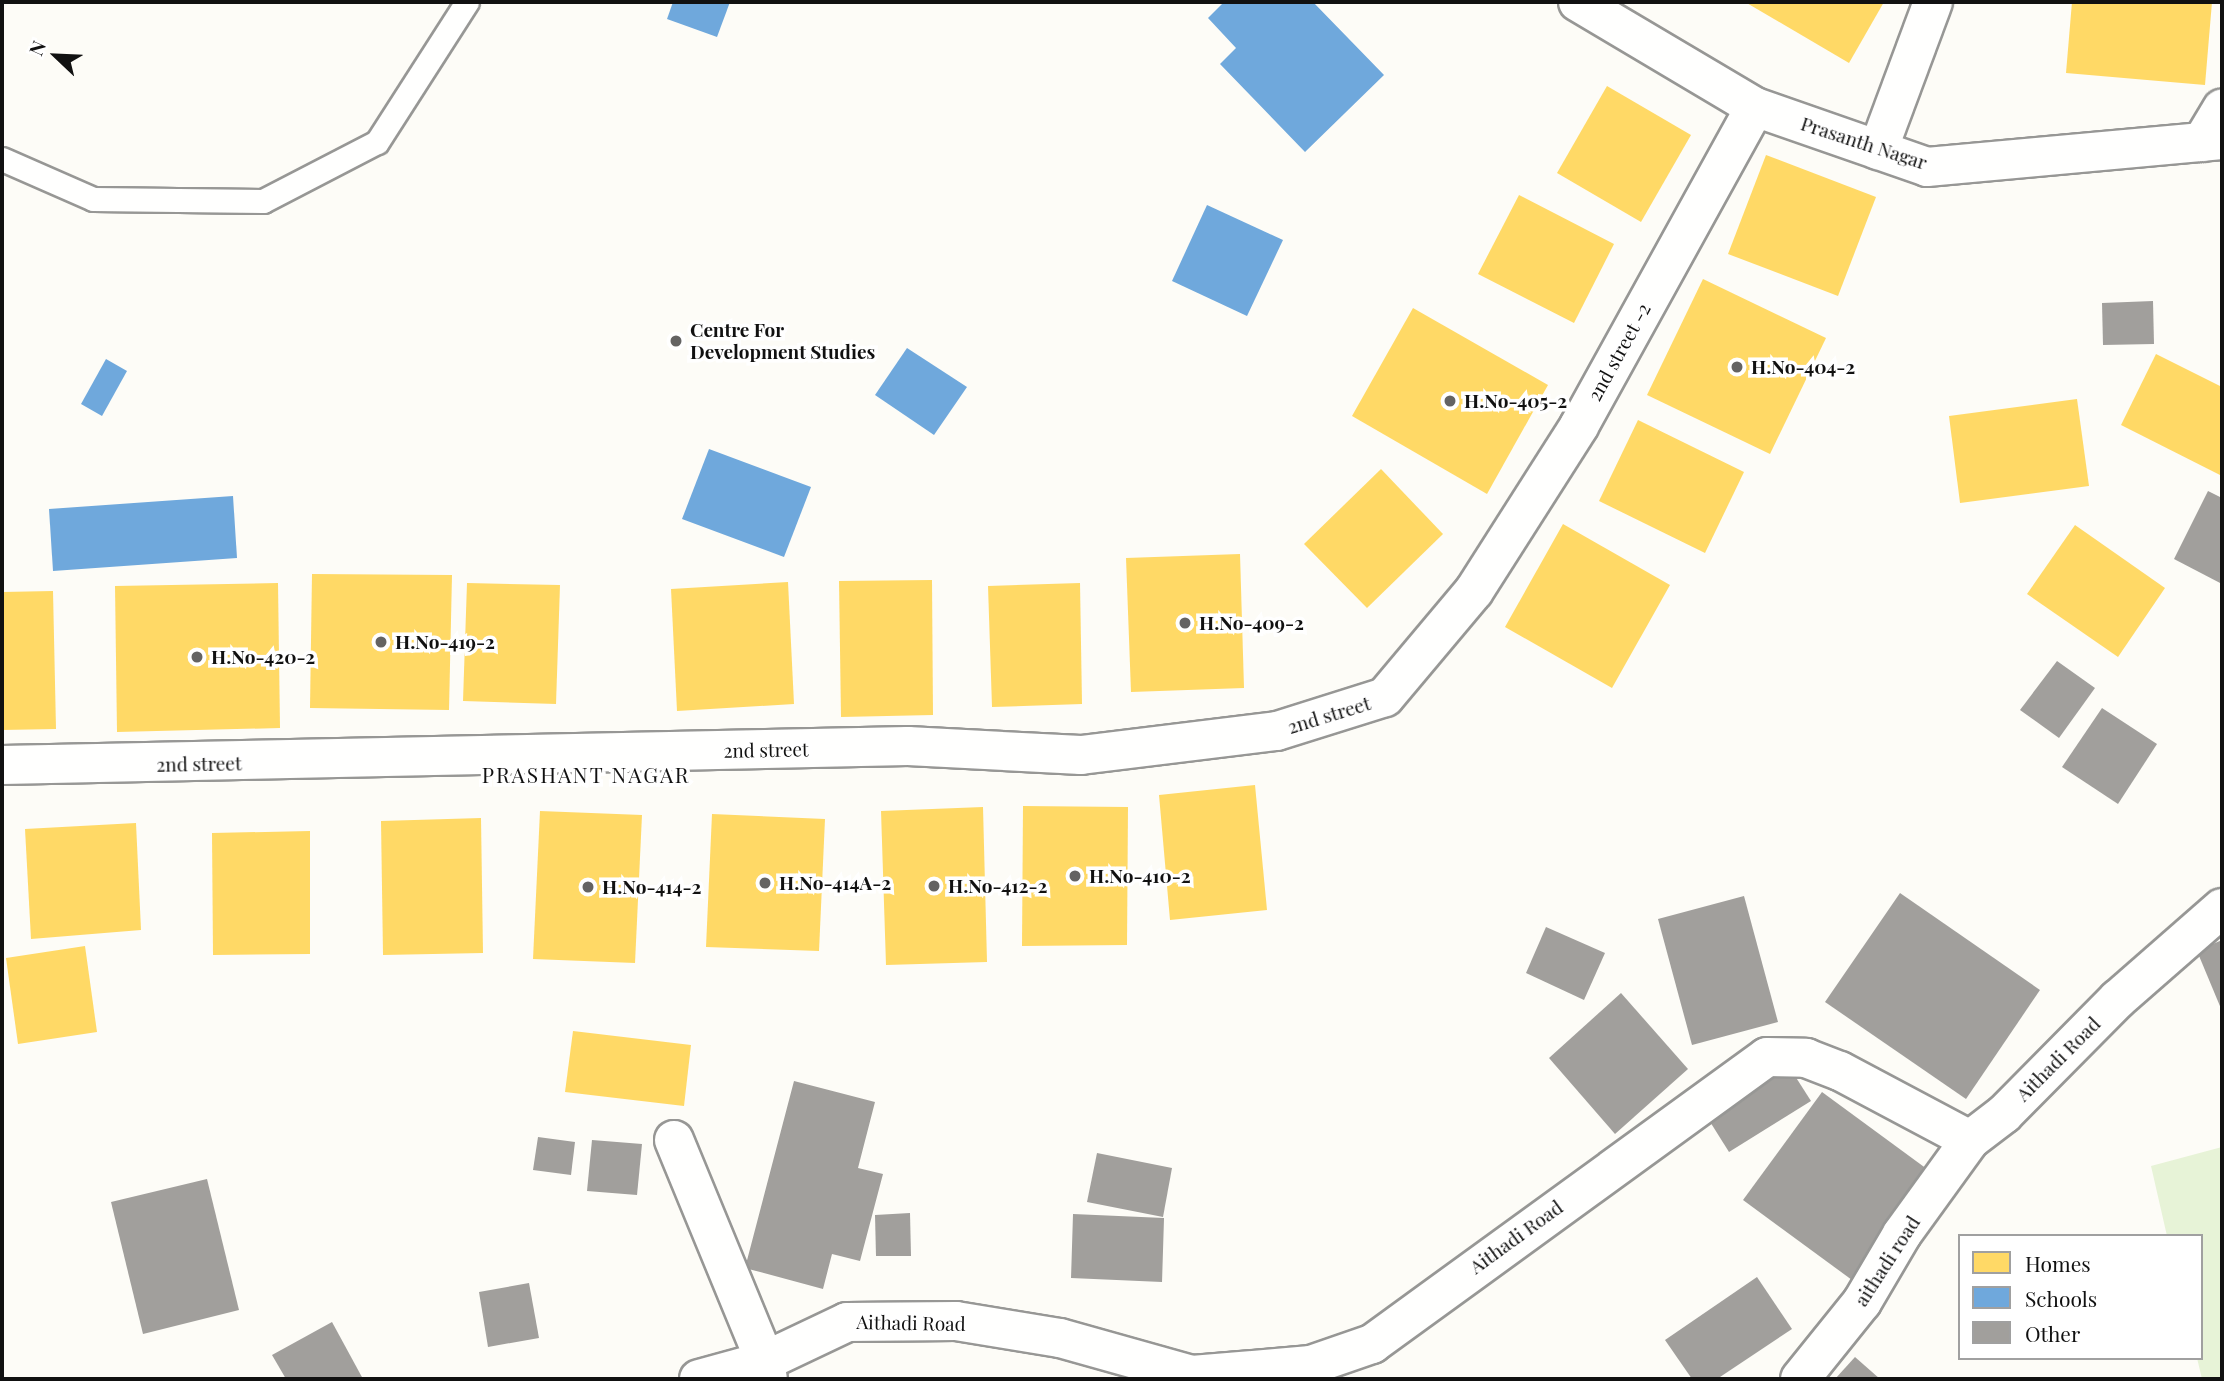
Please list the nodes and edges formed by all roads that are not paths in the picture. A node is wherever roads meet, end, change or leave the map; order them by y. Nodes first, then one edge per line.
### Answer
1 (467, 2) edge
2 (1578, 2) edge
3 (1933, 2) edge
4 (1755, 107) junction
5 (2222, 108) edge
6 (2212, 141) edge
7 (1878, 150) junction
8 (2, 159) edge
9 (1474, 591) joint
10 (2, 765) edge
11 (2222, 908) edge
12 (674, 1140) dead end
13 (1970, 1140) junction
14 (766, 1370) edge
15 (699, 1379) edge
16 (1800, 1379) edge

1 - 8 lane
2 - 4 street, Prasanth Nagar
3 - 7 street
4 - 7 street, Prasanth Nagar
4 - 9 street, 2nd street -2
5 - 6 street
6 - 7 street, Prasanth Nagar
9 - 10 street, 2nd street
11 - 13 street, Aithadi Road
12 - 14 street
13 - 14 street, Aithadi Road
13 - 16 street, aithadi road
14 - 15 street, Aithadi Road

